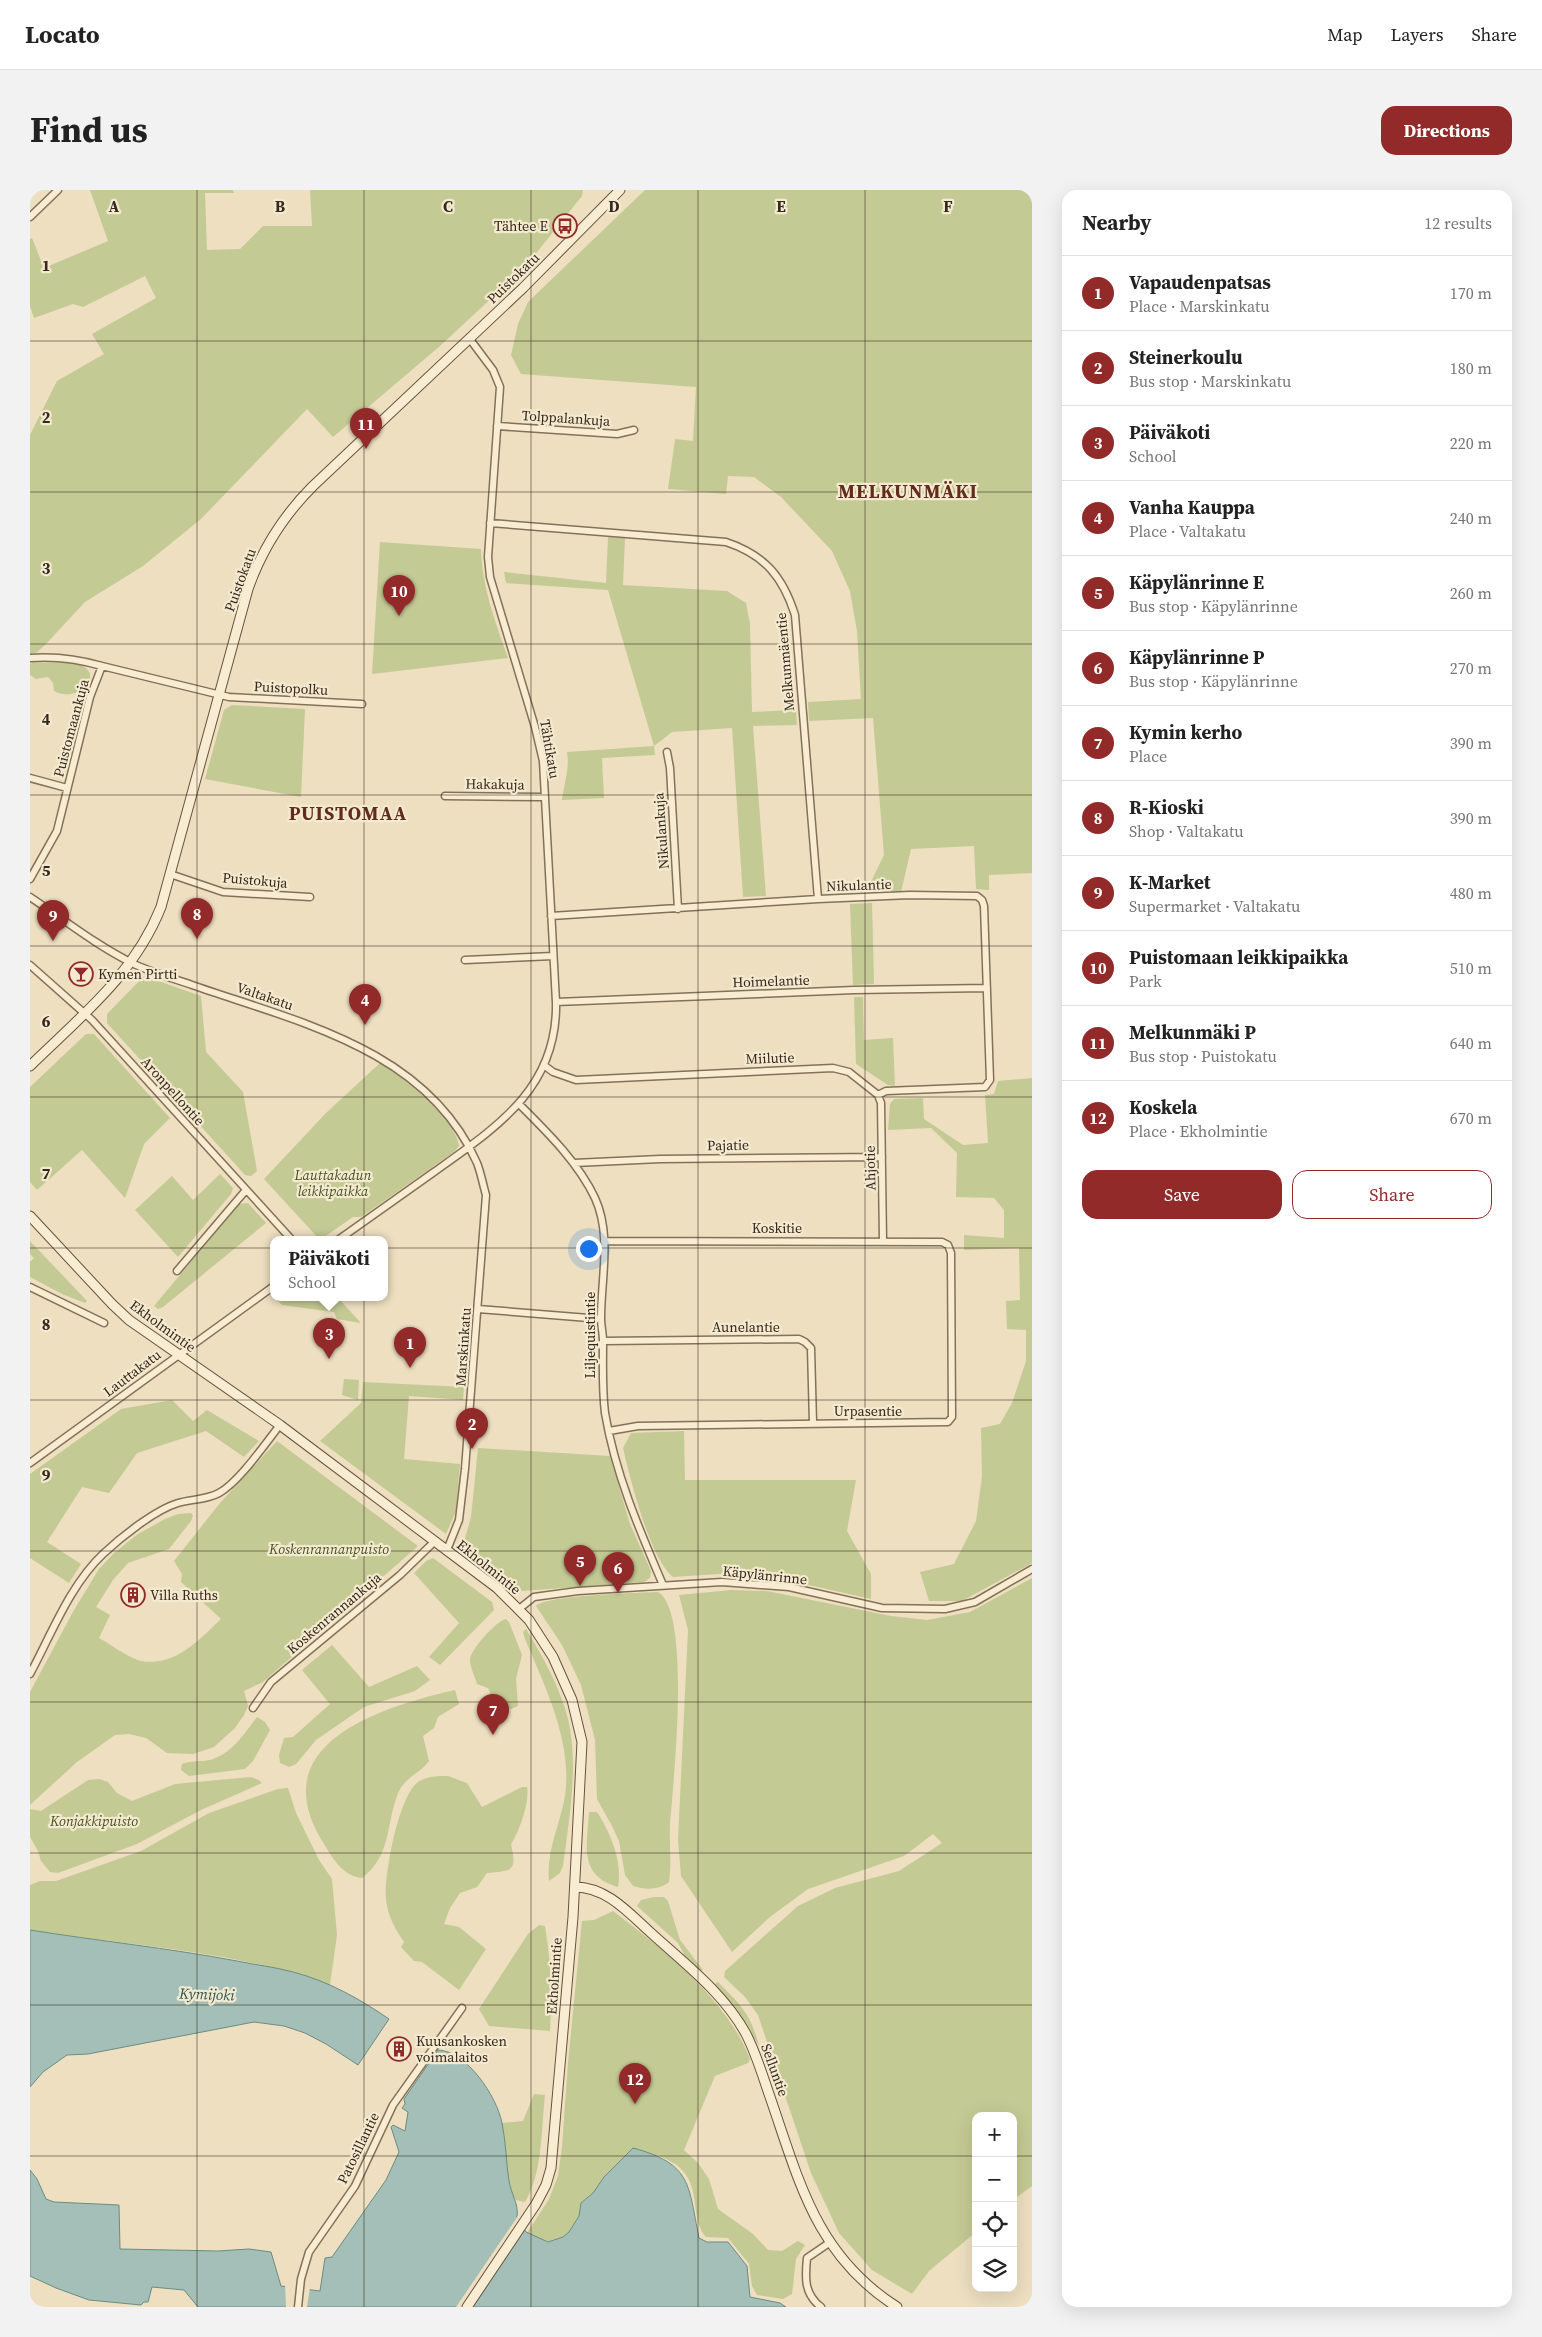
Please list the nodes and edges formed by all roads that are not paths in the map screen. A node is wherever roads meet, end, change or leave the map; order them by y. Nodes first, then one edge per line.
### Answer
1 (58, 190) edge
2 (620, 190) edge
3 (30, 217) edge
4 (469, 338) junction
5 (497, 426) junction
6 (634, 430) dead end
7 (490, 523) junction
8 (30, 658) edge
9 (102, 666) junction
10 (218, 695) junction
11 (362, 704) dead end
12 (667, 752) dead end
13 (30, 778) edge
14 (67, 788) junction
15 (445, 796) dead end
16 (545, 797) junction
17 (170, 874) junction
18 (30, 879) edge
19 (30, 897) edge
20 (310, 897) dead end
21 (818, 899) junction
22 (678, 909) junction
23 (551, 916) junction
24 (553, 956) junction
25 (465, 960) dead end
26 (132, 963) junction
27 (30, 966) edge
28 (987, 988) junction
29 (556, 1002) junction
30 (85, 1013) junction
31 (30, 1066) edge
32 (544, 1066) junction
33 (878, 1095) junction
34 (519, 1104) junction
35 (469, 1147) junction
36 (882, 1157) junction
37 (574, 1163) junction
38 (246, 1190) junction
39 (30, 1216) edge
40 (288, 1236) edge
41 (344, 1236) edge
42 (883, 1240) junction
43 (604, 1241) junction
44 (948, 1245) joint
45 (177, 1271) dead end
46 (30, 1287) edge
47 (270, 1289) edge
48 (478, 1309) junction
49 (601, 1319) junction
50 (104, 1323) dead end
51 (603, 1340) junction
52 (178, 1355) junction
53 (813, 1423) junction
54 (280, 1425) junction
55 (609, 1430) junction
56 (30, 1463) edge
57 (435, 1541) junction
58 (446, 1550) junction
59 (1032, 1569) edge
60 (663, 1585) junction
61 (519, 1609) junction
62 (30, 1674) edge
63 (253, 1708) dead end
64 (575, 1887) junction
65 (462, 2008) dead end
66 (829, 2243) junction
67 (298, 2307) edge
68 (467, 2307) edge
69 (821, 2307) edge
70 (897, 2307) edge

1 - 3 street
2 - 4 street, Puistokatu
4 - 5 street, Tähtikatu
4 - 10 street, Puistokatu
5 - 6 street, Tolppalankuja
5 - 7 street, Tähtikatu
7 - 16 street, Tähtikatu
7 - 21 street, Melkunmäentie
8 - 9 street
9 - 10 street, Puistomaankuja
9 - 14 street, Puistomaankuja
10 - 11 street, Puistopolku
10 - 17 street, Puistokatu
12 - 22 street, Nikulankuja
13 - 14 street
14 - 18 street, Puistomaankuja
15 - 16 street, Hakakuja
16 - 23 street, Tähtikatu
17 - 20 street, Puistokuja
17 - 26 street, Puistokatu
19 - 26 street, Valtakatu
21 - 22 street, Nikulantie
21 - 28 street, Nikulantie
22 - 23 street, Nikulantie
23 - 24 street, Tähtikatu
24 - 25 street
24 - 29 street, Tähtikatu
26 - 30 street, Puistokatu
26 - 35 street, Valtakatu
27 - 30 street, Aronpellontie
28 - 29 street, Hoimelantie
28 - 33 street, Nikulantie
29 - 32 street, Tähtikatu
30 - 31 street, Puistokatu
30 - 38 street, Aronpellontie
32 - 33 street, Miilutie
32 - 34 street, Tähtikatu
33 - 36 street, Ahjotie
34 - 35 street, Tähtikatu
34 - 37 street, Liljequistintie
35 - 41 street
35 - 48 street, Marskinkatu
36 - 37 street, Pajatie
36 - 42 street, Ahjotie
37 - 43 street, Liljequistintie
38 - 40 street, Aronpellontie
38 - 45 street
39 - 52 street, Ekholmintie
42 - 43 street, Koskitie
42 - 44 street, Koskitie
43 - 49 street, Liljequistintie
44 - 53 street, Urpasentie
46 - 50 street
47 - 52 street, Lauttakatu
48 - 49 street
48 - 58 street, Marskinkatu
49 - 51 street, Liljequistintie
51 - 53 street, Aunelantie
51 - 55 street, Liljequistintie
52 - 54 street, Ekholmintie
52 - 56 street, Lauttakatu
53 - 55 street, Urpasentie
54 - 57 street, Ekholmintie
54 - 62 street
55 - 60 street, Liljequistintie
57 - 58 street, Ekholmintie
57 - 63 street, Koskenrannankuja
58 - 61 street, Ekholmintie
59 - 60 street, Käpylänrinne
60 - 61 street, Käpylänrinne
61 - 64 street, Ekholmintie
64 - 66 street, Selluntie
64 - 68 street, Ekholmintie
65 - 67 street, Patosillantie
66 - 69 street
66 - 70 street, Selluntie

